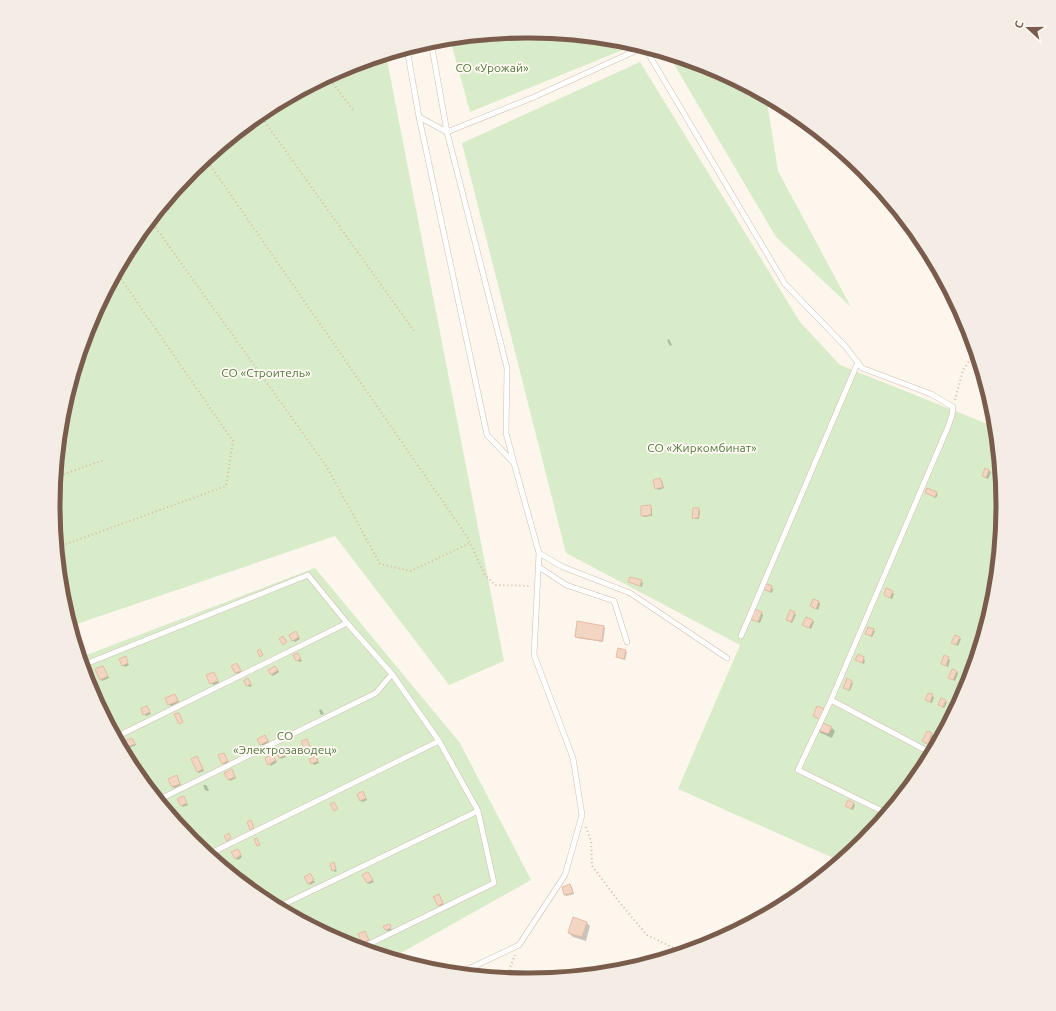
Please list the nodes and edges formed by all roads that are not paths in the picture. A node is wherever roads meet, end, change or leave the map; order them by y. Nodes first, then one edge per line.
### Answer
1 (432, 48) edge
2 (636, 51) edge
3 (408, 54) edge
4 (648, 54) edge
5 (419, 118) junction
6 (447, 132) junction
7 (858, 362) junction
8 (514, 463) junction
9 (539, 554) junction
10 (539, 568) junction
11 (347, 623) junction
12 (741, 636) dead end
13 (627, 642) dead end
14 (727, 658) dead end
15 (88, 663) edge
16 (392, 674) junction
17 (831, 700) junction
18 (121, 735) edge
19 (439, 741) junction
20 (926, 750) edge
21 (163, 797) edge
22 (478, 811) junction
23 (882, 811) edge
24 (214, 852) edge
25 (285, 905) edge
26 (368, 944) edge
27 (468, 969) edge

1 - 6 lane
2 - 6 lane
3 - 5 lane
4 - 7 lane
5 - 6 lane
5 - 8 lane
6 - 8 lane
7 - 12 lane
7 - 17 lane
8 - 9 lane
9 - 10 lane
9 - 14 lane
10 - 13 lane
10 - 27 lane
11 - 15 lane
11 - 16 lane
11 - 18 lane
16 - 19 lane
16 - 21 lane
17 - 20 lane
17 - 23 lane
19 - 22 lane
19 - 24 lane
22 - 25 lane
22 - 26 lane

